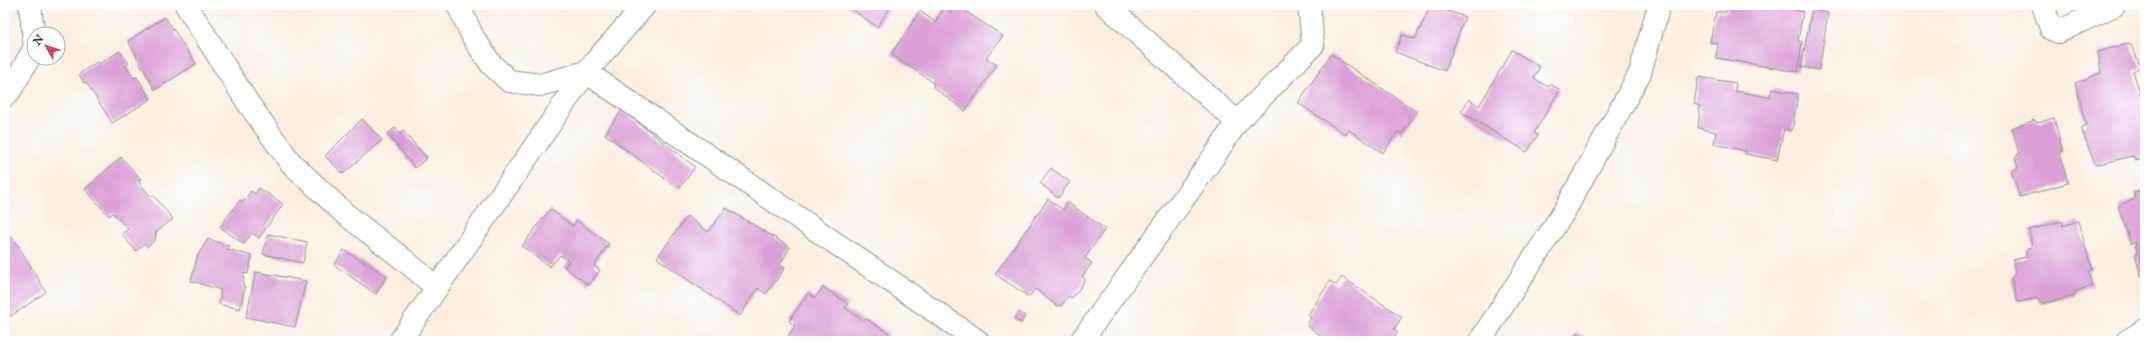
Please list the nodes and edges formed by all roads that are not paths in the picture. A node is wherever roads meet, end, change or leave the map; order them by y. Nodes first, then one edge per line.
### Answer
1 (30, 5) edge
2 (186, 5) edge
3 (458, 5) edge
4 (645, 5) edge
5 (1106, 5) edge
6 (1309, 5) edge
7 (1659, 5) edge
8 (2043, 5) edge
9 (2115, 5) edge
10 (32, 26) edge
11 (26, 63) edge
12 (586, 72) junction
13 (5, 96) edge
14 (1237, 122) junction
15 (437, 288) junction
16 (2145, 330) edge
17 (400, 341) edge
18 (978, 341) edge
19 (1082, 341) edge
20 (1480, 341) edge
21 (2127, 341) edge

1 - 10 street
2 - 15 street
3 - 12 street
4 - 12 street
5 - 14 street
6 - 14 street
7 - 20 street
8 - 9 street
11 - 13 street
12 - 15 street
12 - 18 street
14 - 19 street
15 - 17 street
16 - 21 street

